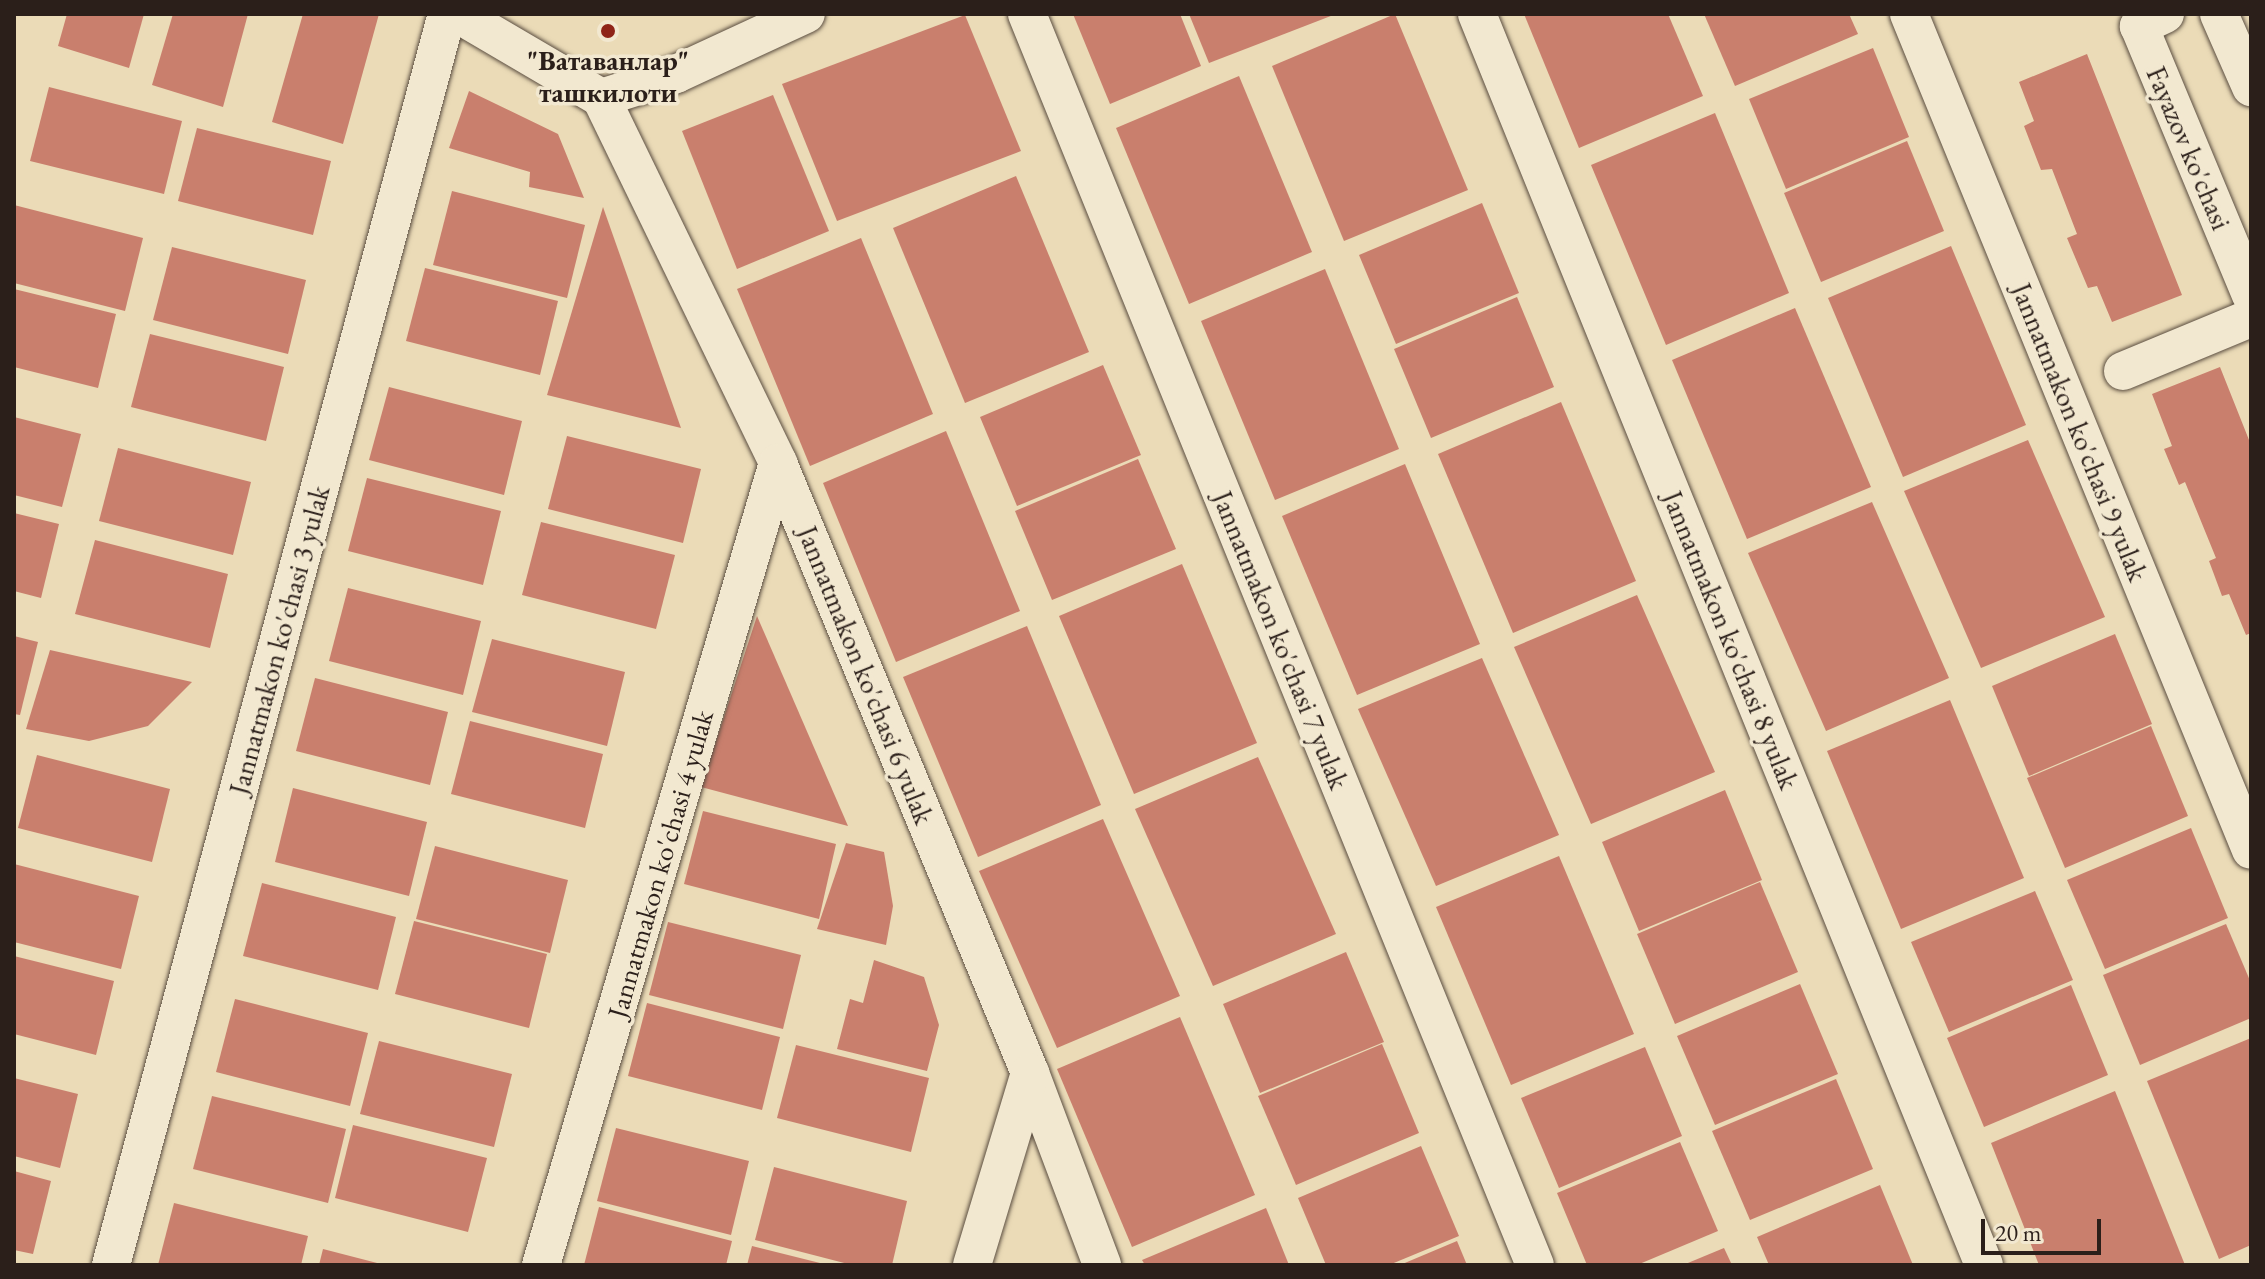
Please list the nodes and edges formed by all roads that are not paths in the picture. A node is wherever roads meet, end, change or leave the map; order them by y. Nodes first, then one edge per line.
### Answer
1 (447, 14) edge
2 (458, 14) edge
3 (806, 14) edge
4 (1027, 14) edge
5 (1477, 14) edge
6 (1909, 14) edge
7 (2165, 14) edge
8 (2219, 14) edge
9 (2251, 87) edge
10 (601, 98) junction
11 (2251, 295) edge
12 (2251, 318) edge
13 (2123, 371) dead end
14 (778, 463) junction
15 (2251, 850) edge
16 (1030, 1073) junction
17 (111, 1265) edge
18 (541, 1265) edge
19 (972, 1265) edge
20 (1102, 1265) edge
21 (1535, 1265) edge
22 (1984, 1265) edge

1 - 17 street, Jannatmakon ko'chasi 3 yulak
2 - 10 street
3 - 10 street
4 - 21 street, Jannatmakon ko'chasi 7 yulak
5 - 22 street, Jannatmakon ko'chasi 8 yulak
6 - 15 street, Jannatmakon ko'chasi 9 yulak
7 - 11 street, Fayazov ko'chasi
8 - 9 street
10 - 14 street, Jannatmakon ko'chasi 6 yulak
12 - 13 street
14 - 16 street, Jannatmakon ko'chasi 6 yulak
14 - 18 street, Jannatmakon ko'chasi 4 yulak
16 - 19 street
16 - 20 street, Jannatmakon ko'chasi 6 yulak

